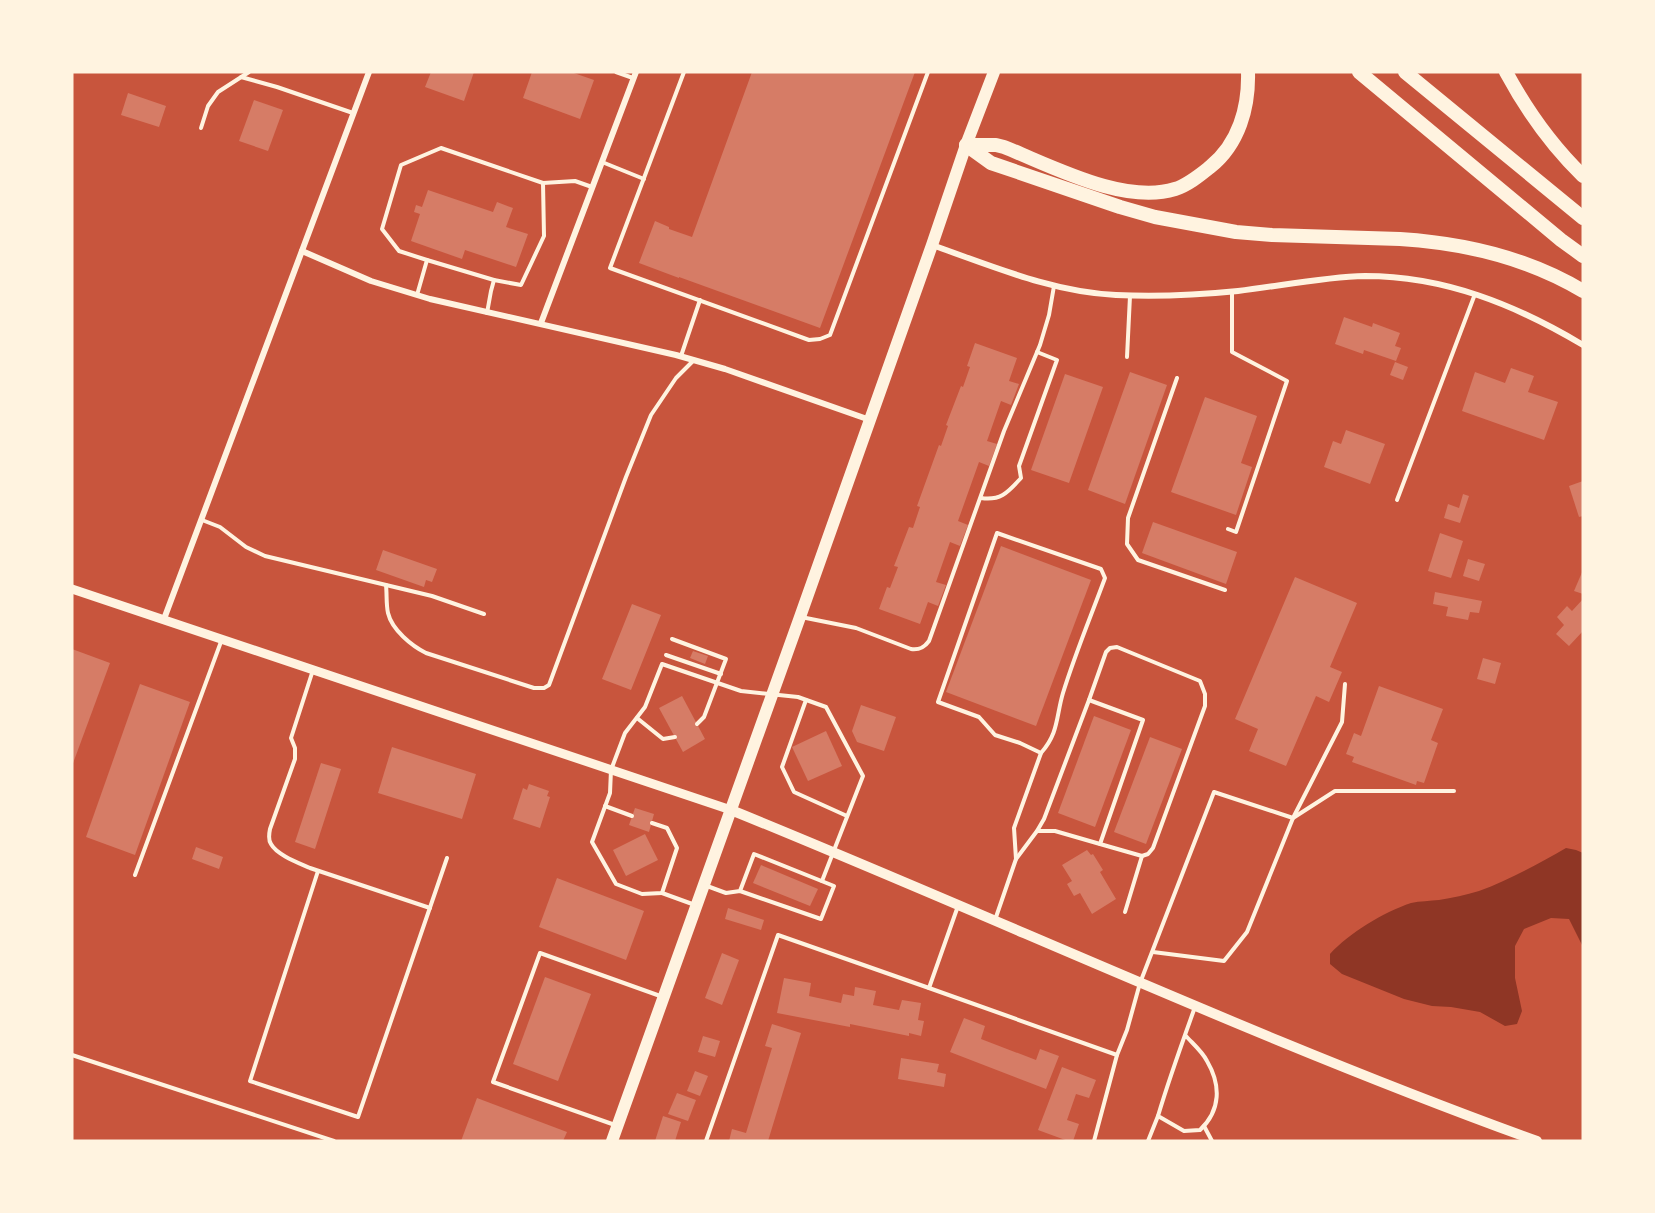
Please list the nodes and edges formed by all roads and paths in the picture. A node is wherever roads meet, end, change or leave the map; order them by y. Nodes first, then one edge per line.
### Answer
1 (249, 72) edge
2 (369, 72) edge
3 (616, 72) edge
4 (684, 72) edge
5 (928, 72) edge
6 (994, 72) edge
7 (1248, 72) edge
8 (1359, 72) edge
9 (1405, 72) edge
10 (1506, 72) edge
11 (635, 75) edge
12 (241, 77) junction
13 (353, 113) junction
14 (201, 129) dead end
15 (966, 145) junction
16 (602, 162) junction
17 (1583, 176) edge
18 (644, 179) junction
19 (543, 183) junction
20 (592, 188) junction
21 (1583, 218) edge
22 (932, 245) junction
23 (302, 251) junction
24 (1583, 256) edge
25 (427, 260) junction
26 (495, 280) junction
27 (1054, 286) junction
28 (1232, 291) junction
29 (1583, 291) edge
30 (1475, 294) junction
31 (417, 295) junction
32 (1130, 296) junction
33 (700, 300) junction
34 (487, 313) junction
35 (541, 323) junction
36 (1583, 345) edge
37 (1037, 352) junction
38 (681, 356) junction
39 (1127, 357) dead end
40 (693, 360) junction
41 (1177, 378) dead end
42 (870, 420) junction
43 (981, 498) junction
44 (1397, 500) dead end
45 (202, 520) junction
46 (1228, 529) dead end
47 (386, 585) junction
48 (72, 589) edge
49 (1225, 590) dead end
50 (484, 614) dead end
51 (800, 617) junction
52 (164, 619) junction
53 (222, 639) junction
54 (672, 639) dead end
55 (666, 655) dead end
56 (313, 669) junction
57 (721, 674) junction
58 (717, 683) junction
59 (1345, 684) dead end
60 (772, 695) junction
61 (806, 700) junction
62 (1089, 700) junction
63 (637, 718) junction
64 (697, 724) dead end
65 (675, 737) dead end
66 (1041, 753) junction
67 (611, 770) junction
68 (1454, 791) dead end
69 (605, 806) junction
70 (731, 810) junction
71 (632, 816) dead end
72 (847, 816) junction
73 (1293, 818) junction
74 (652, 823) dead end
75 (1037, 831) junction
76 (1100, 844) junction
77 (834, 852) junction
78 (1142, 856) junction
79 (447, 858) dead end
80 (1016, 859) junction
81 (318, 871) junction
82 (135, 875) dead end
83 (822, 881) junction
84 (703, 885) junction
85 (740, 891) junction
86 (662, 893) junction
87 (697, 905) junction
88 (959, 905) junction
89 (430, 908) junction
90 (1125, 912) dead end
91 (995, 921) junction
92 (1153, 952) junction
93 (1140, 983) junction
94 (929, 988) junction
95 (663, 998) junction
96 (1196, 1006) junction
97 (1185, 1035) junction
98 (72, 1055) edge
99 (1117, 1055) junction
100 (1158, 1116) junction
101 (617, 1126) junction
102 (1204, 1126) junction
103 (334, 1141) edge
104 (612, 1141) edge
105 (706, 1141) edge
106 (1094, 1141) edge
107 (1148, 1141) edge
108 (1212, 1141) edge
109 (1537, 1141) edge

1 - 12 lane
2 - 13 street
3 - 11 lane
4 - 18 lane
5 - 33 lane
6 - 15 main road
7 - 15 highway
8 - 24 highway
9 - 21 highway
10 - 17 highway
11 - 16 street
12 - 13 lane
12 - 14 lane
13 - 23 street
15 - 22 main road
15 - 29 highway
16 - 18 lane
16 - 20 street
18 - 33 lane
19 - 20 lane
19 - 25 lane
19 - 26 lane
20 - 35 street
22 - 27 street
22 - 42 main road
23 - 31 street
23 - 45 street
25 - 26 lane
25 - 31 lane
26 - 34 lane
27 - 32 street
27 - 37 lane
28 - 30 street
28 - 32 street
28 - 46 lane
30 - 36 street
30 - 44 lane
31 - 34 street
32 - 39 lane
33 - 38 lane
34 - 35 street
35 - 38 street
37 - 43 lane
37 - 43 lane
38 - 40 street
40 - 42 street
40 - 47 lane
41 - 49 lane
42 - 51 main road
43 - 51 lane
45 - 47 lane
45 - 52 street
47 - 50 lane
48 - 52 street
51 - 60 main road
52 - 53 street
53 - 56 street
53 - 82 lane
54 - 57 lane
55 - 57 lane
56 - 67 street
56 - 81 lane
57 - 58 lane
58 - 60 lane
58 - 63 lane
58 - 64 lane
59 - 73 lane
60 - 61 lane
60 - 70 main road
61 - 72 lane
61 - 72 lane
62 - 75 lane
62 - 76 lane
62 - 78 lane
63 - 65 lane
63 - 67 lane
66 - 66 lane
66 - 80 lane
67 - 69 lane
67 - 70 street
68 - 73 lane
69 - 71 lane
69 - 86 lane
70 - 77 main road
70 - 84 main road
72 - 77 lane
73 - 92 lane
73 - 92 lane
74 - 86 lane
75 - 76 lane
75 - 80 lane
76 - 78 lane
77 - 83 lane
77 - 88 main road
78 - 90 lane
79 - 89 lane
80 - 91 lane
81 - 89 lane
81 - 89 lane
83 - 85 lane
83 - 85 lane
84 - 85 lane
84 - 87 main road
86 - 87 lane
87 - 95 main road
88 - 91 main road
88 - 94 lane
91 - 93 main road
92 - 93 lane
93 - 96 main road
93 - 99 lane
94 - 99 lane
94 - 105 lane
95 - 101 main road
95 - 101 lane
96 - 97 lane
96 - 109 main road
97 - 100 lane
97 - 102 lane
98 - 103 lane
99 - 106 lane
100 - 102 lane
100 - 107 lane
101 - 104 main road
102 - 108 lane

